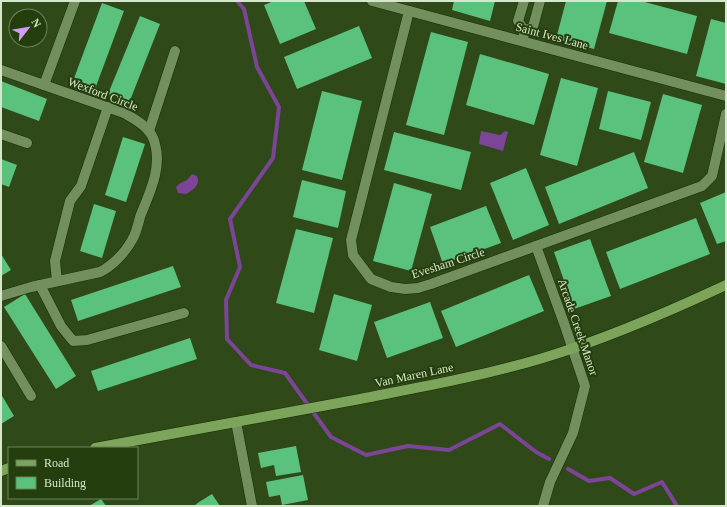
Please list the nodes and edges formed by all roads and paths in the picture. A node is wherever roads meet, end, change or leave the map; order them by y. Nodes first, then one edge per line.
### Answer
1 (76, 1) edge
2 (372, 1) edge
3 (524, 1) edge
4 (540, 1) edge
5 (409, 11) junction
6 (525, 31) junction
7 (522, 41) junction
8 (175, 52) dead end
9 (1, 70) edge
10 (44, 85) junction
11 (726, 96) edge
12 (108, 107) junction
13 (726, 114) edge
14 (149, 131) junction
15 (1, 134) edge
16 (27, 143) dead end
17 (536, 246) junction
18 (58, 281) junction
19 (40, 285) junction
20 (726, 286) edge
21 (1, 296) edge
22 (184, 313) dead end
23 (1, 346) edge
24 (572, 348) junction
25 (31, 396) dead end
26 (236, 422) junction
27 (100, 447) edge
28 (252, 506) edge
29 (543, 506) edge

1 - 10 street
2 - 5 street, Saint Ives Lane
3 - 6 street
4 - 6 street
5 - 7 street, Saint Ives Lane
5 - 17 street, Evesham Circle
6 - 7 street
7 - 11 street, Saint Ives Lane
8 - 14 street
9 - 10 street, Wexford Circle
10 - 12 street, Wexford Circle
12 - 14 street, Wexford Circle
12 - 18 street
13 - 17 street, Evesham Circle
14 - 18 street, Wexford Circle
15 - 16 street
17 - 24 street, Arcade Creek Manor
18 - 19 street, Wexford Circle
19 - 21 street, Wexford Circle
19 - 22 street
20 - 24 main road, Van Maren Lane
23 - 25 street
24 - 26 main road, Van Maren Lane
24 - 29 street, Arcade Creek Manor
26 - 27 main road, Van Maren Lane
26 - 28 street

